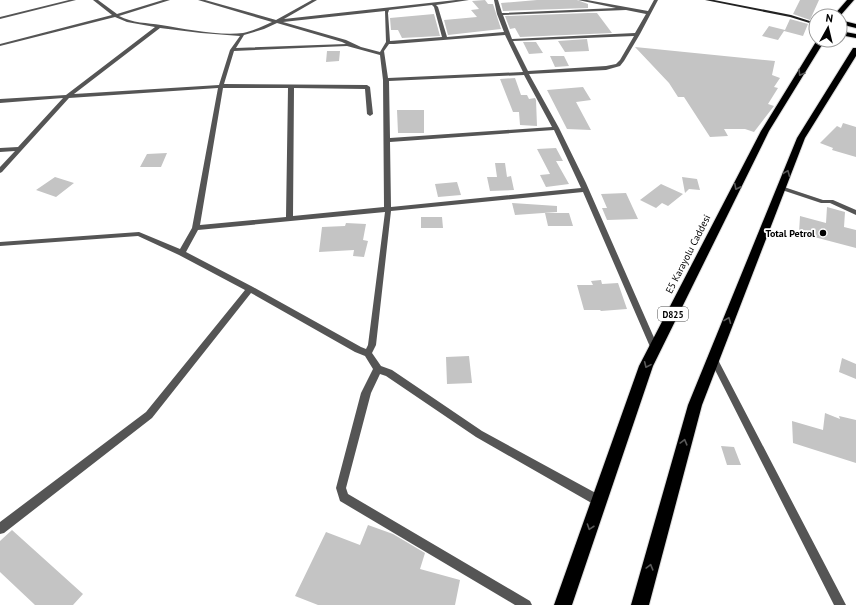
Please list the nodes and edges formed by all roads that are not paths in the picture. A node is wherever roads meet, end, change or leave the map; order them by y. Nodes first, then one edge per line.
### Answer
1 (74, 0) edge
2 (96, 0) edge
3 (168, 0) edge
4 (200, 0) edge
5 (315, 0) edge
6 (467, 0) edge
7 (496, 0) edge
8 (580, 0) edge
9 (656, 0) edge
10 (707, 0) edge
11 (721, 0) edge
12 (851, 0) edge
13 (434, 4) junction
14 (844, 8) edge
15 (625, 9) junction
16 (387, 10) junction
17 (650, 13) junction
18 (499, 14) junction
19 (117, 15) junction
20 (808, 16) edge
21 (0, 18) edge
22 (276, 21) junction
23 (808, 21) edge
24 (160, 26) junction
25 (243, 34) junction
26 (638, 34) junction
27 (509, 36) junction
28 (445, 39) junction
29 (388, 42) junction
30 (0, 45) edge
31 (359, 47) junction
32 (816, 48) edge
33 (232, 50) junction
34 (856, 50) edge
35 (382, 54) junction
36 (526, 73) junction
37 (386, 80) junction
38 (221, 86) junction
39 (291, 86) junction
40 (68, 96) junction
41 (0, 101) edge
42 (370, 114) dead end
43 (556, 128) junction
44 (387, 140) junction
45 (20, 149) junction
46 (0, 150) edge
47 (0, 171) edge
48 (781, 188) junction
49 (585, 190) junction
50 (388, 209) junction
51 (856, 213) edge
52 (289, 219) junction
53 (196, 228) junction
54 (0, 244) edge
55 (182, 253) junction
56 (250, 288) junction
57 (655, 348) junction
58 (368, 353) junction
59 (713, 358) junction
60 (378, 369) junction
61 (599, 501) junction
62 (0, 529) edge
63 (526, 605) edge
64 (563, 605) edge
65 (640, 605) edge
66 (840, 605) edge

1 - 21 street
2 - 19 street
3 - 19 street
4 - 22 street
5 - 22 street
6 - 13 street
7 - 18 street
8 - 15 street
9 - 17 street
10 - 23 street
11 - 20 street
12 - 14 highway
13 - 16 street
13 - 28 street
15 - 17 street
15 - 18 street
16 - 22 street
16 - 29 street
17 - 26 street
18 - 27 street
19 - 24 street
19 - 30 street
22 - 25 street
22 - 31 street
24 - 25 street
24 - 40 street
25 - 33 street
26 - 27 street
26 - 36 street
27 - 28 street
27 - 36 street
28 - 29 street
29 - 35 street
31 - 33 street
31 - 35 street
32 -> 57 highway, E5 Karayolu Caddesi / D825
33 - 38 street
48 -> 34 highway
35 - 37 street
36 - 37 street
36 - 43 street
37 - 44 street
38 - 39 street
38 - 40 street
38 - 53 street
39 - 42 street
39 - 52 street
40 - 41 street
40 - 45 street
43 - 44 street
43 - 49 street
44 - 50 street
45 - 46 street
45 - 47 street
48 - 51 street
59 -> 48 highway
49 - 50 street
49 - 57 street
50 - 52 street
50 - 58 street
52 - 53 street
53 - 55 street
54 - 55 street
55 - 56 street
56 - 58 street
56 - 62 street
57 -> 61 highway, E5 Karayolu Caddesi / D825
58 - 60 street
65 -> 59 highway
59 - 66 street
60 - 61 street
60 - 63 street
61 -> 64 highway, E5 Karayolu Caddesi / D825

